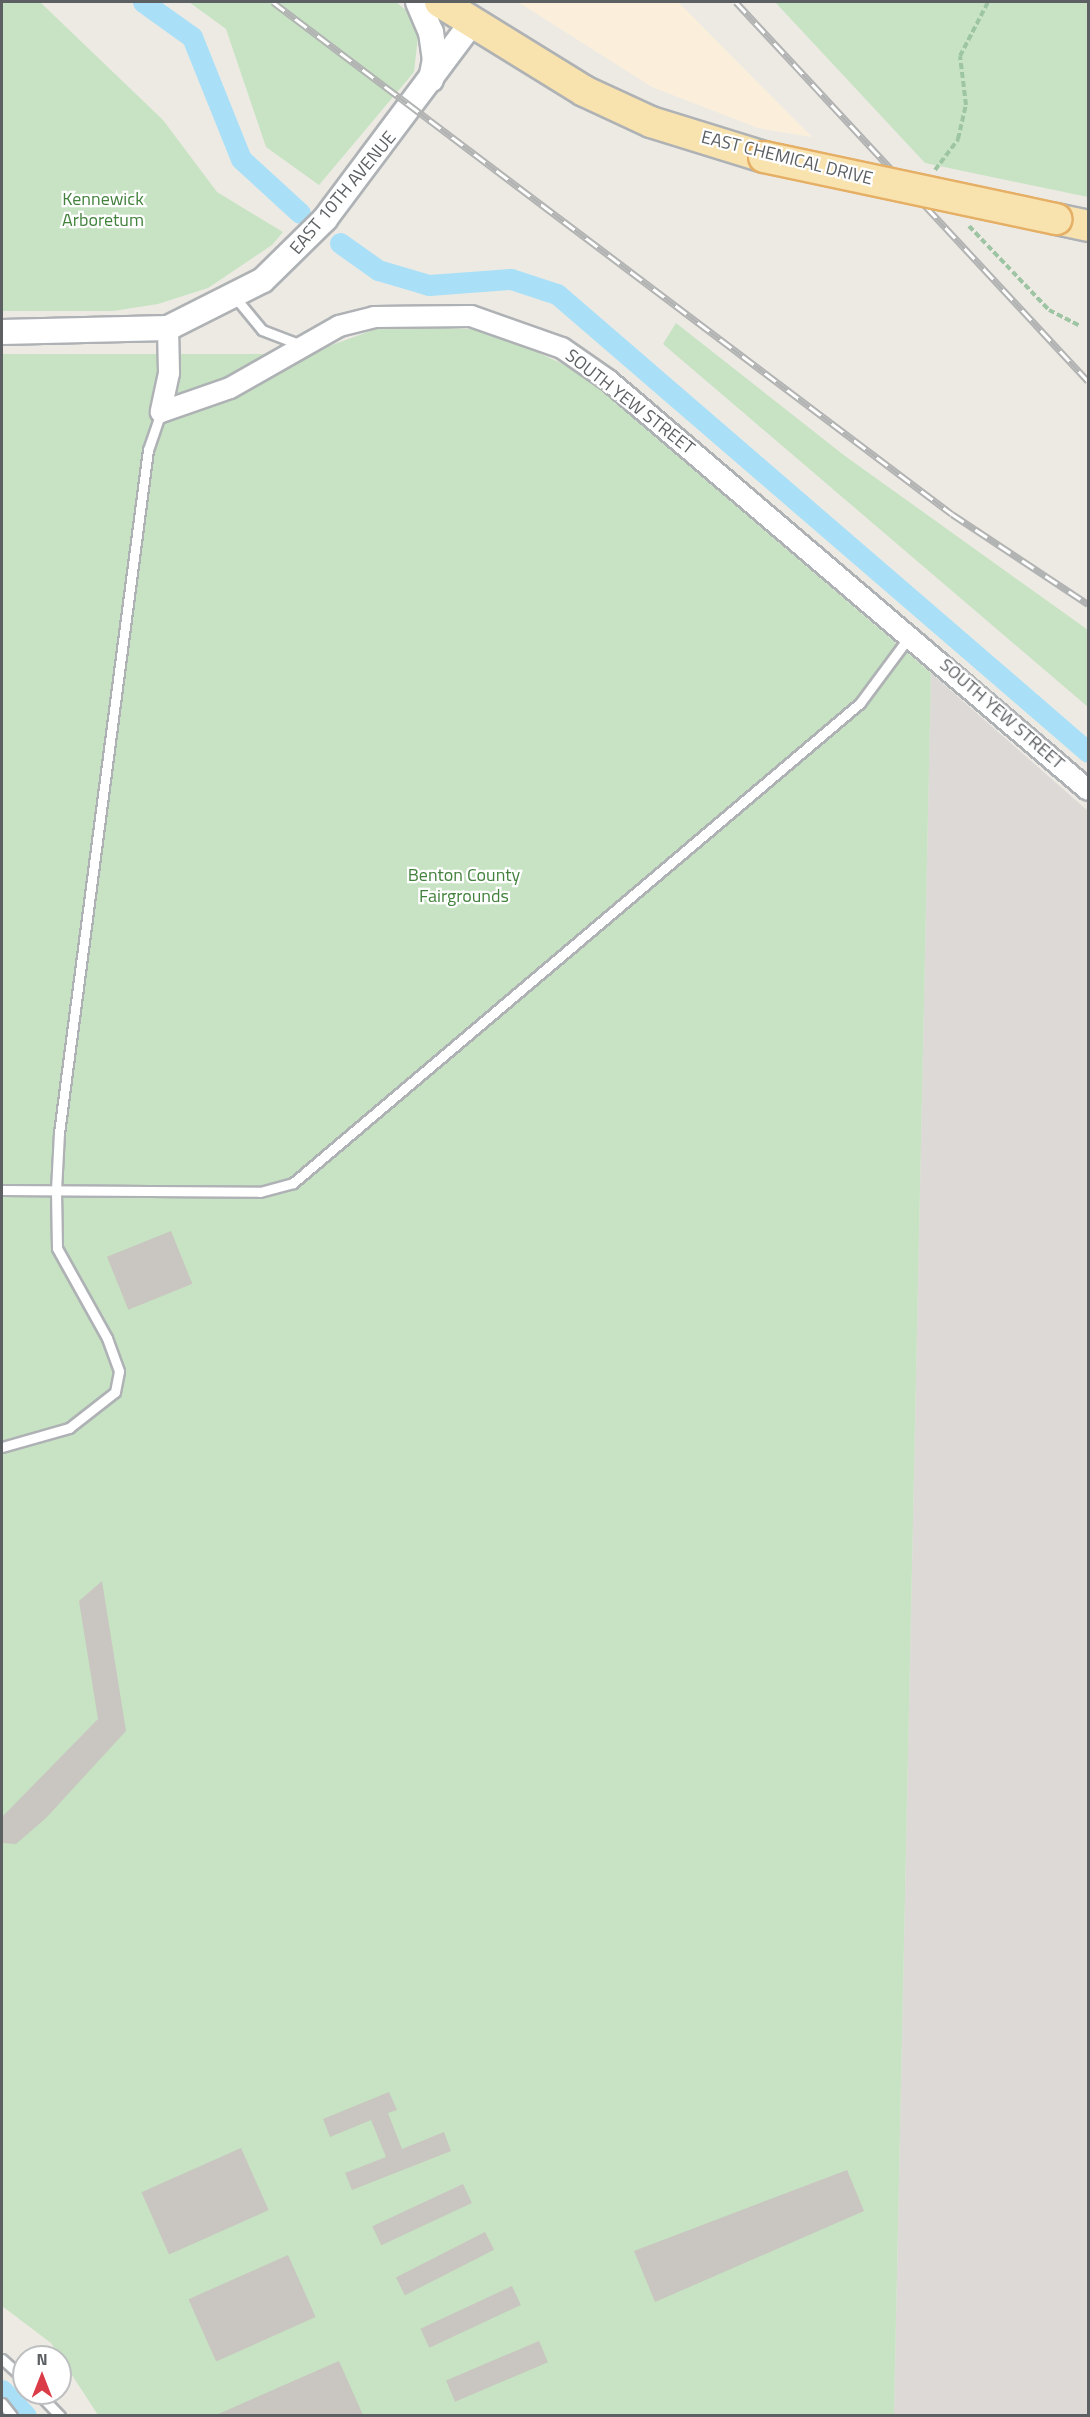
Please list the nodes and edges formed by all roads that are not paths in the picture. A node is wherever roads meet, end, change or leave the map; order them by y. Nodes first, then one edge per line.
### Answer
1 (418, 2) edge
2 (440, 2) edge
3 (471, 24) junction
4 (430, 82) junction
5 (1089, 226) edge
6 (234, 296) junction
7 (168, 328) junction
8 (2, 332) edge
9 (301, 345) junction
10 (161, 412) junction
11 (911, 635) junction
12 (1089, 790) edge
13 (2, 1190) edge
14 (56, 1190) junction
15 (2, 1447) edge
16 (2, 2403) edge
17 (12, 2415) edge

1 - 4 street
2 - 3 main road, EAST CHEMICAL DRIVE
3 - 4 street, EAST 10TH AVENUE
3 - 5 main road, EAST CHEMICAL DRIVE, bridge
4 - 6 street, EAST 10TH AVENUE
6 - 7 street, EAST 10TH AVENUE
6 - 9 lane
7 - 8 street, EAST 10TH AVENUE
7 - 10 street
9 - 10 street, SOUTH YEW STREET
9 - 11 street, SOUTH YEW STREET
10 - 14 lane
11 - 12 street, SOUTH YEW STREET
11 - 14 lane
13 - 14 lane
14 - 15 lane
16 - 17 lane

